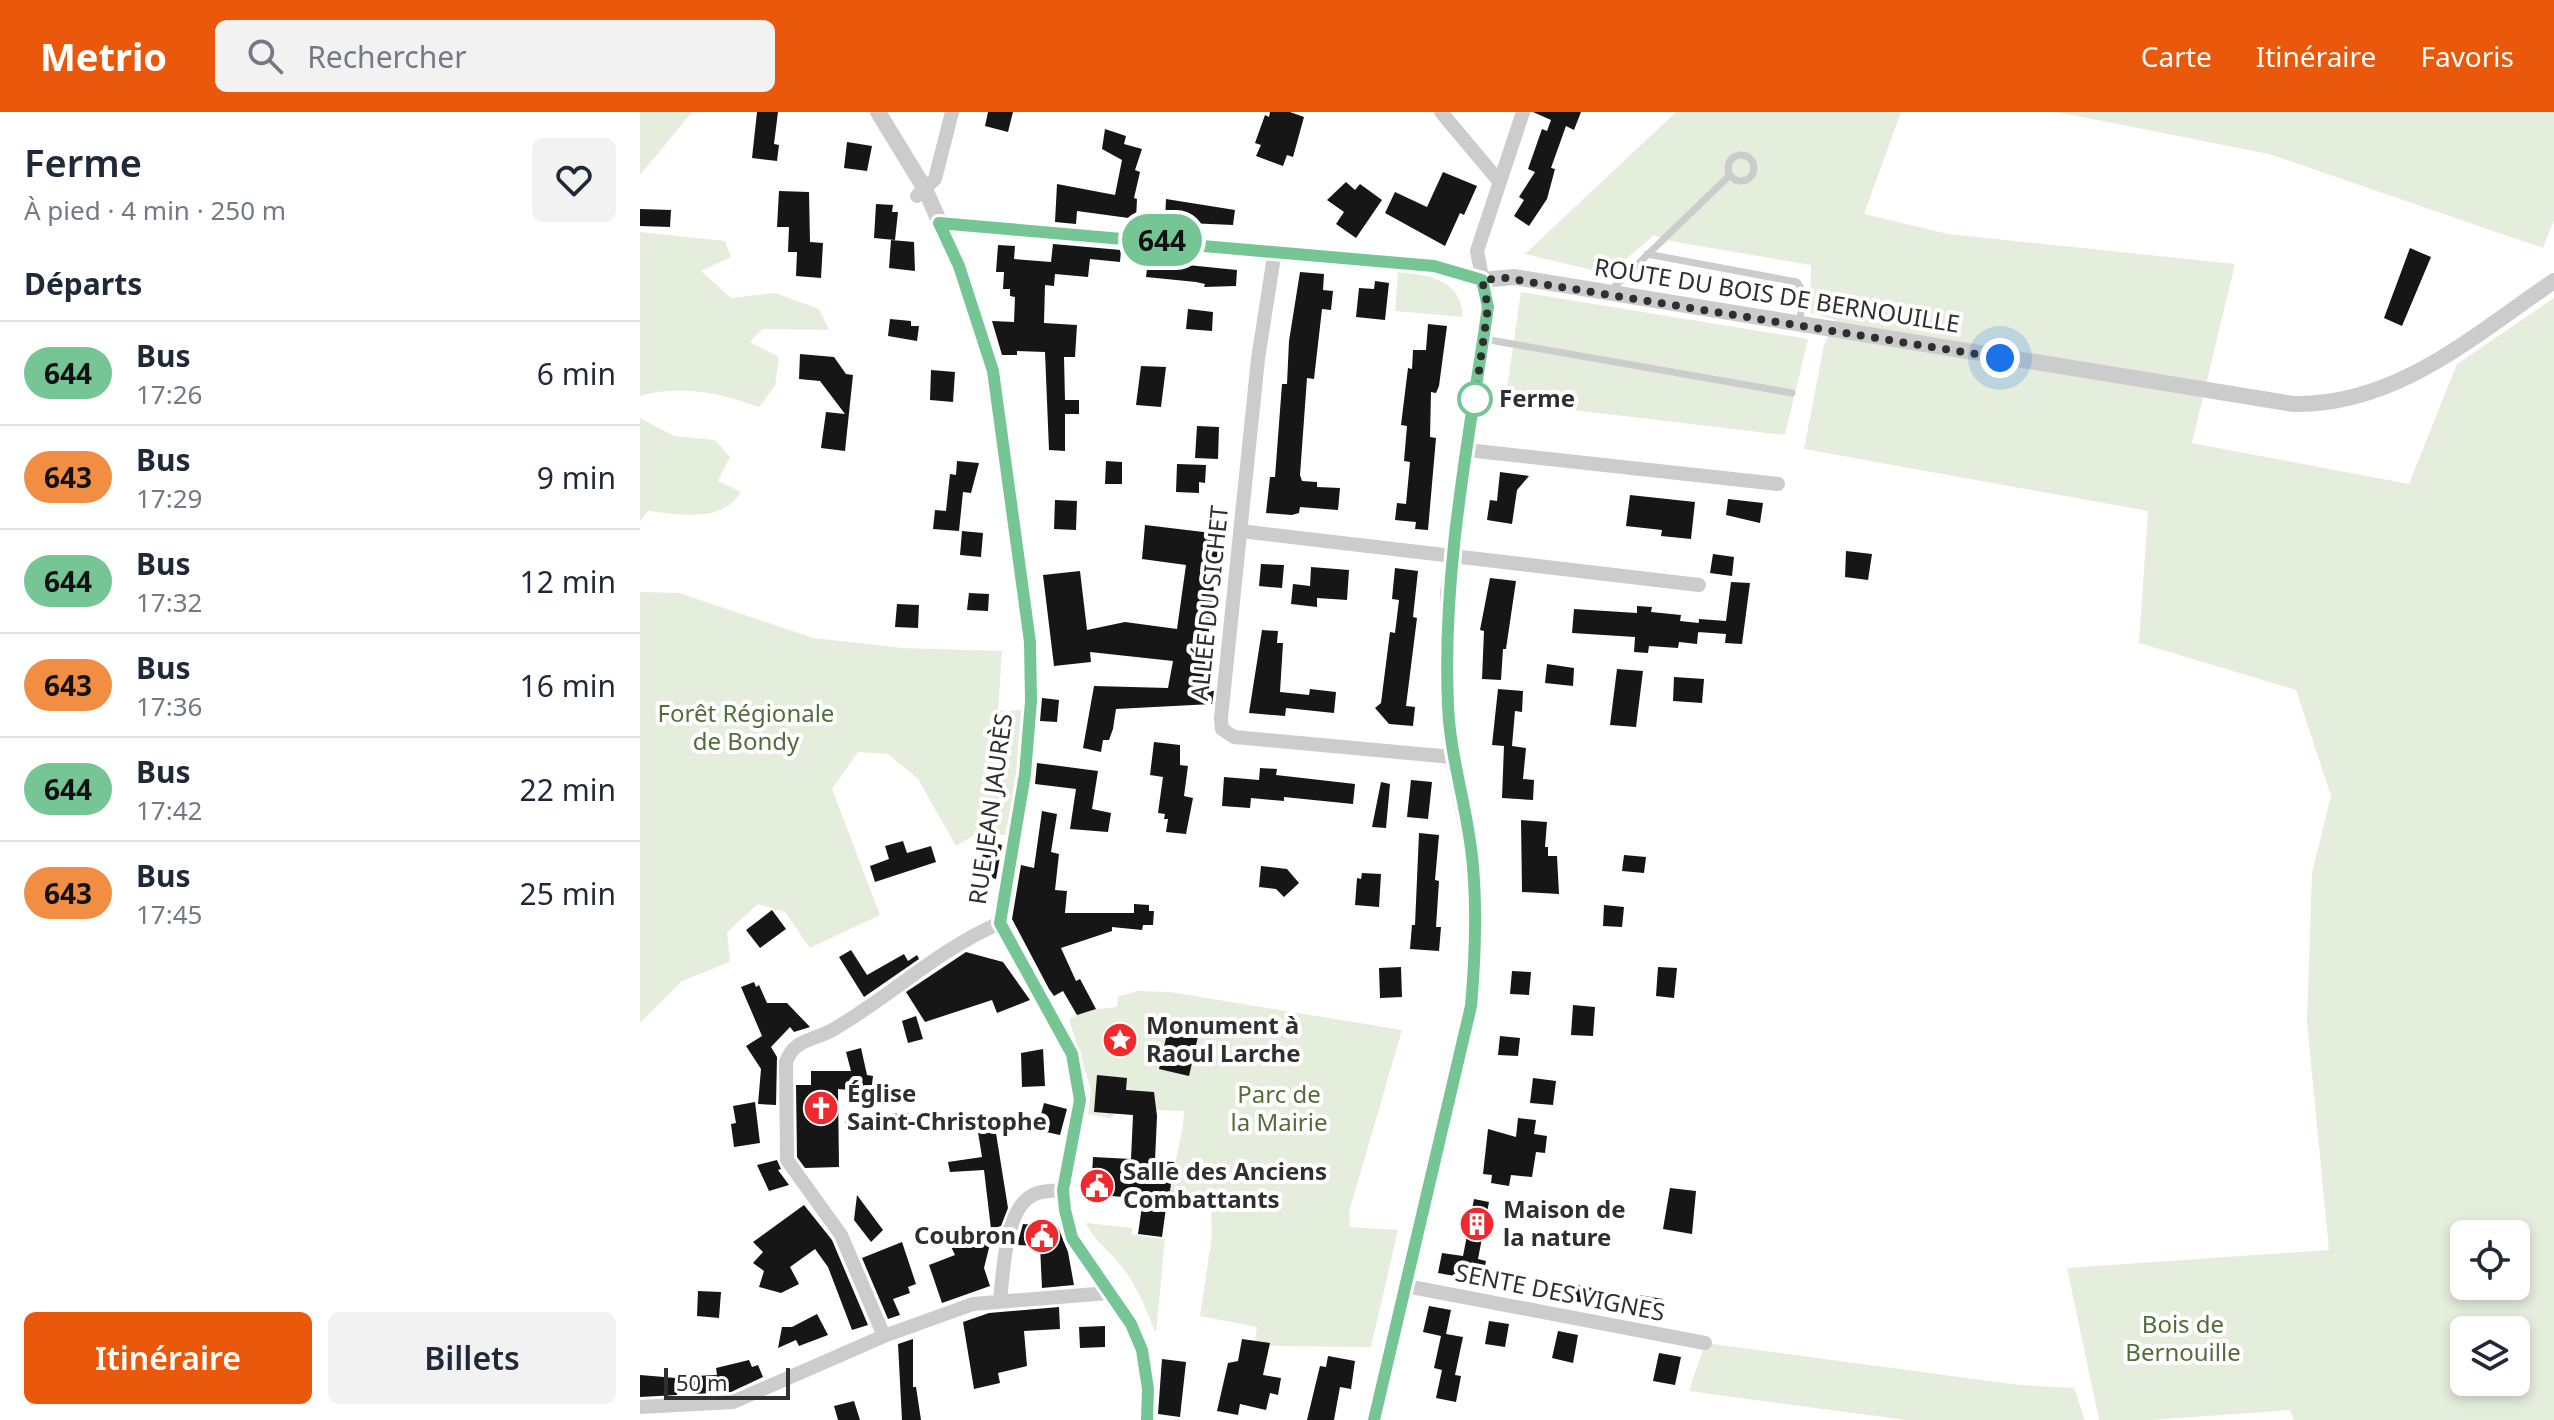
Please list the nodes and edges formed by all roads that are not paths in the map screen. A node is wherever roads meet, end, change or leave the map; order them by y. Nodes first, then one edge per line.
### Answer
1 (878, 112) edge
2 (952, 112) edge
3 (1441, 112) edge
4 (1523, 112) edge
5 (1730, 175) dead end
6 (1498, 180) junction
7 (921, 193) junction
8 (939, 223) junction
9 (1275, 250) junction
10 (1647, 254) junction
11 (1482, 280) junction
12 (2554, 281) edge
13 (1608, 292) junction
14 (1799, 324) junction
15 (1484, 339) junction
16 (1792, 393) dead end
17 (1467, 450) junction
18 (1778, 484) dead end
19 (1240, 531) junction
20 (1451, 554) junction
21 (1699, 585) dead end
22 (1452, 757) junction
23 (1000, 923) junction
24 (1063, 1190) junction
25 (1406, 1286) junction
26 (1108, 1293) junction
27 (1000, 1301) junction
28 (884, 1336) junction
29 (1705, 1343) dead end
30 (640, 1407) edge
31 (1147, 1420) edge
32 (1374, 1420) edge

1 - 7 street, RUE JEAN JAURÈS
2 - 7 street
3 - 6 street
4 - 6 street
5 - 10 lane
6 - 11 street
7 - 8 street, RUE JEAN JAURÈS
8 - 9 street, ROUTE DU BOIS DE BERNOUILLE
8 - 23 street, RUE JEAN JAURÈS
9 - 11 street, ROUTE DU BOIS DE BERNOUILLE
9 - 19 street, ALLÉE DU SICHET
10 - 13 lane
10 - 14 lane
11 - 13 street, ROUTE DU BOIS DE BERNOUILLE
11 - 15 street
12 - 14 street, ROUTE DU BOIS DE BERNOUILLE
13 - 14 street, ROUTE DU BOIS DE BERNOUILLE
15 - 16 lane
15 - 17 street
17 - 18 street
17 - 20 street
19 - 20 street
19 - 22 street, ALLÉE DU SICHET
20 - 21 street
20 - 22 street
22 - 25 street
23 - 24 street, RUE JEAN JAURÈS
23 - 28 street
24 - 26 street, RUE JEAN JAURÈS
24 - 27 street
25 - 29 street, SENTE DES VIGNES
25 - 32 street
26 - 27 street
26 - 31 street, RUE JEAN JAURÈS
27 - 28 street
28 - 30 street

